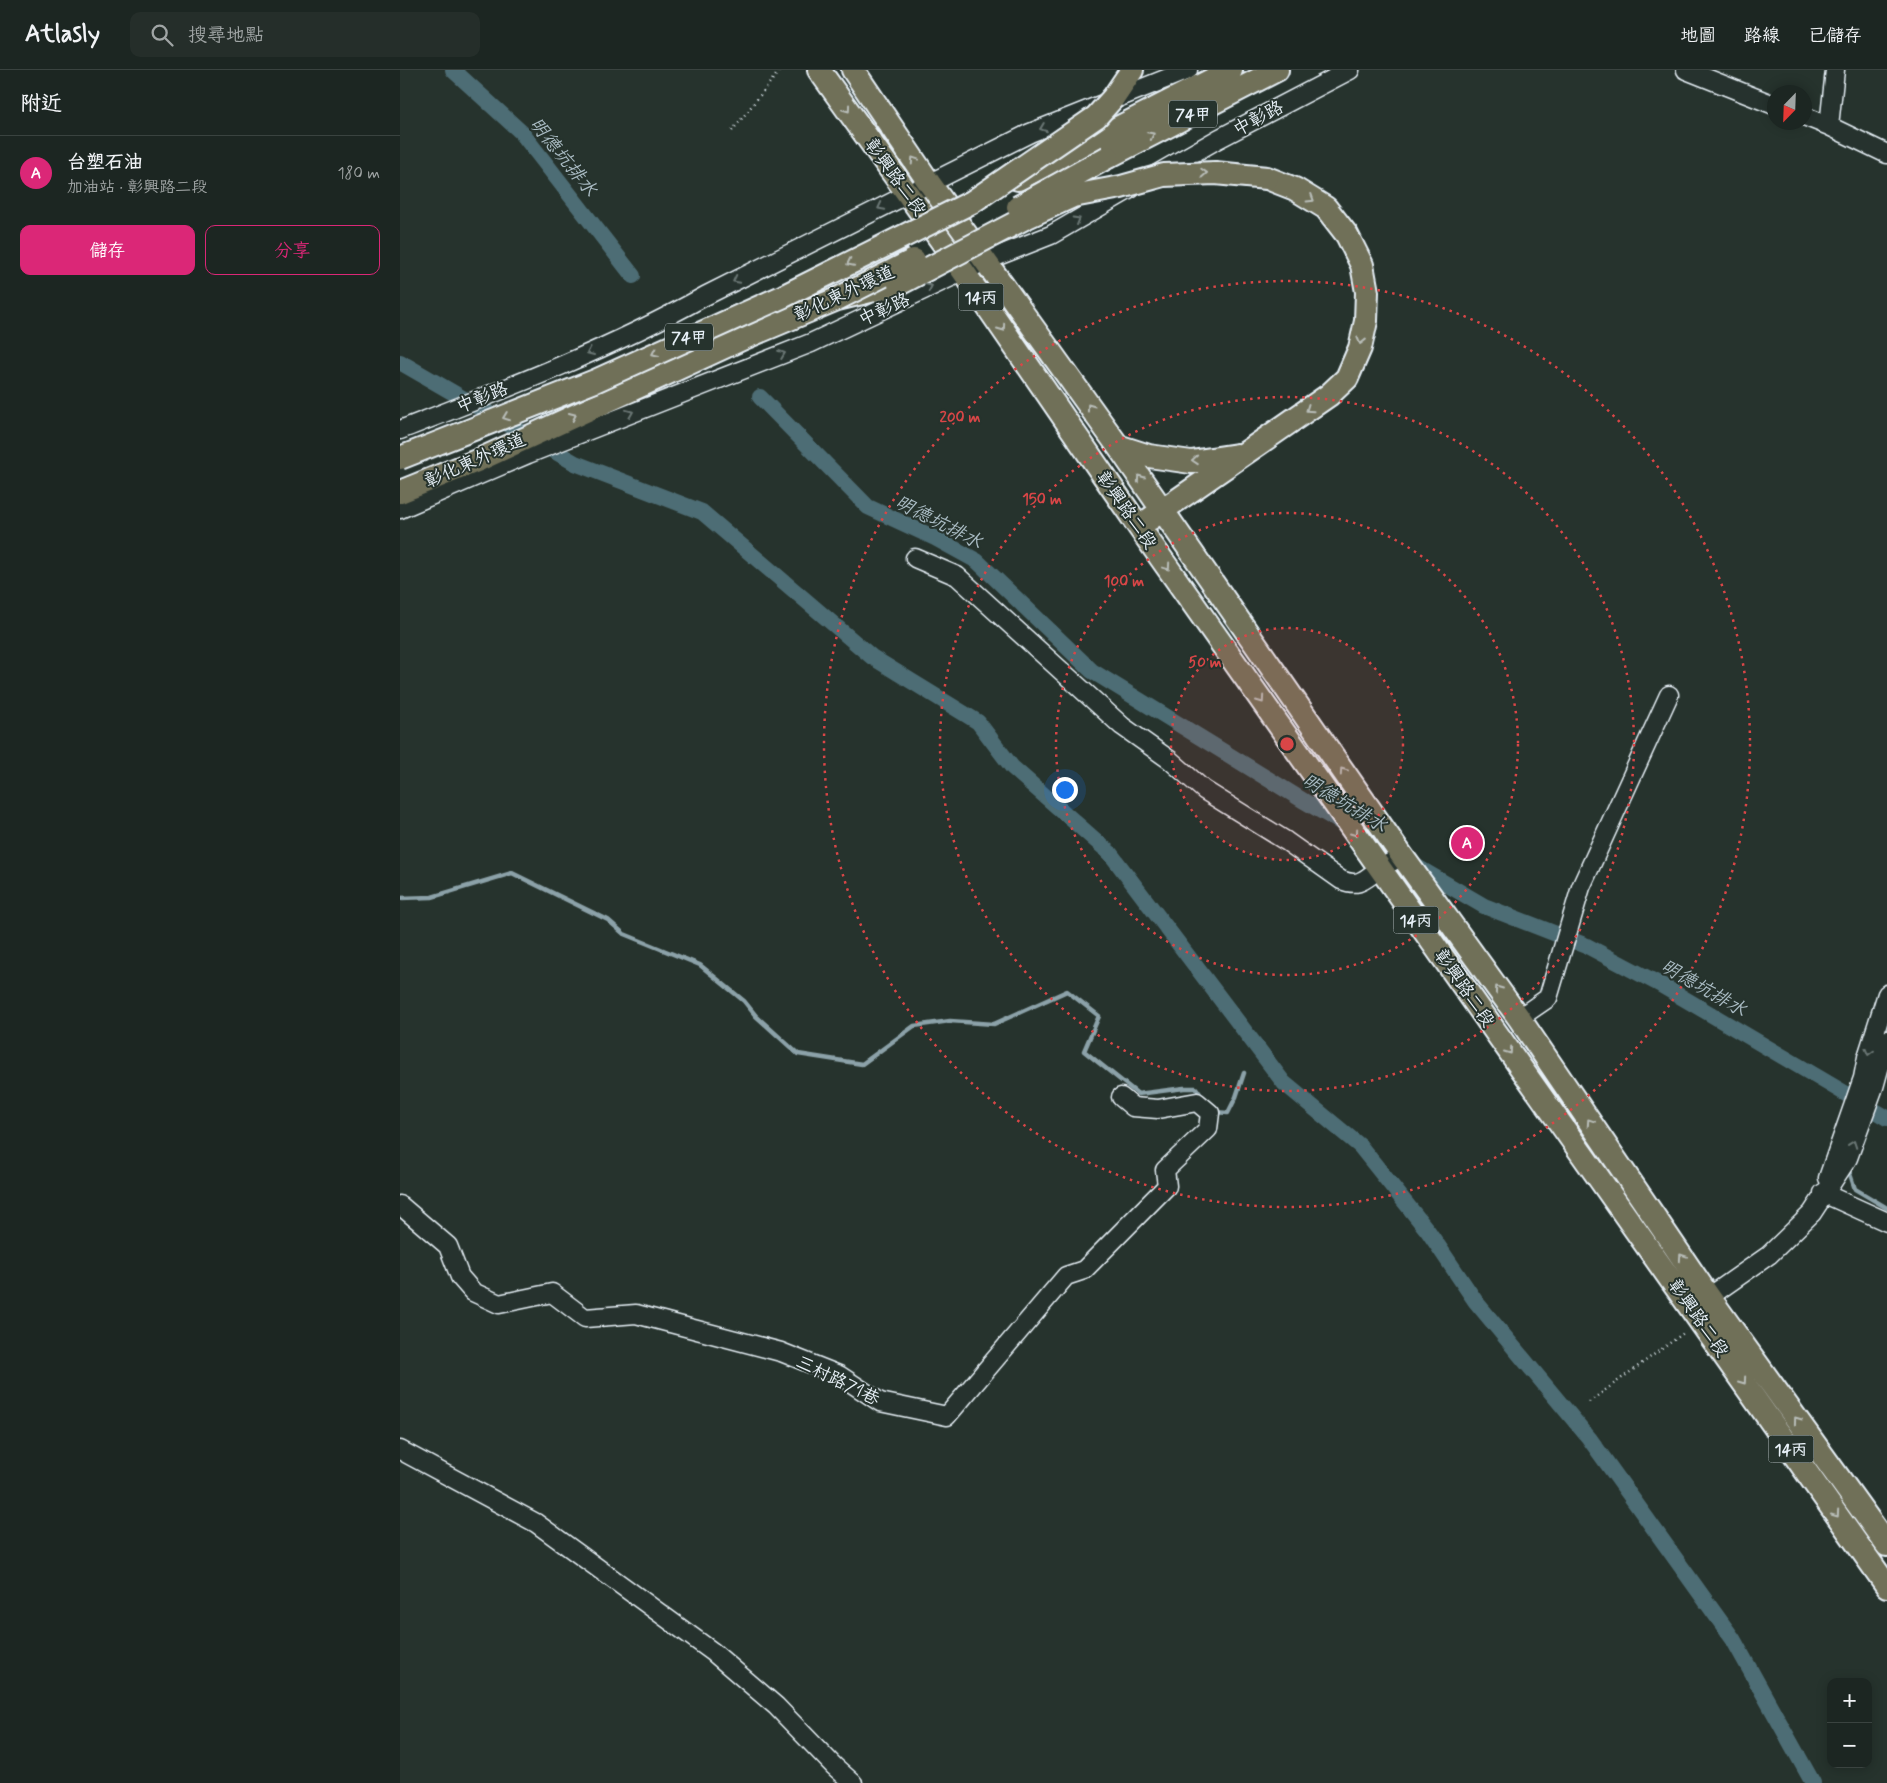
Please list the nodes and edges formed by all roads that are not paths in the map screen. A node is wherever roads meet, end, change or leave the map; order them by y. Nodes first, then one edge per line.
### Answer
1 (819, 70) edge
2 (1132, 70) edge
3 (1188, 70) edge
4 (1231, 70) edge
5 (1277, 70) edge
6 (1350, 70) edge
7 (1686, 70) edge
8 (1835, 70) edge
9 (855, 72) edge
10 (1767, 102) edge
11 (1812, 119) edge
12 (1829, 126) junction
13 (1887, 154) edge
14 (930, 184) junction
15 (908, 193) junction
16 (972, 202) junction
17 (985, 261) junction
18 (963, 271) junction
19 (837, 299) junction
20 (400, 430) edge
21 (1118, 446) junction
22 (1243, 454) junction
23 (400, 458) edge
24 (400, 492) edge
25 (400, 509) edge
26 (1162, 510) junction
27 (1139, 527) junction
28 (915, 558) dead end
29 (1669, 695) dead end
30 (1402, 856) junction
31 (1380, 869) junction
32 (1887, 994) edge
33 (1519, 1018) junction
34 (1887, 1040) edge
35 (1872, 1085) edge
36 (1121, 1097) dead end
37 (1824, 1193) junction
38 (400, 1205) edge
39 (1887, 1222) edge
40 (1702, 1305) junction
41 (400, 1450) edge
42 (1887, 1545) edge
43 (1887, 1586) edge
44 (853, 1783) edge

1 -> 15 main road, 彰興路二段 / 14丙
2 - 16 main road, bridge
3 -> 14 street, 中彰路
4 - 16 main road, 彰化東外環道 / 74甲, bridge
19 -> 5 main road, 彰化東外環道 / 74甲, bridge
17 -> 6 street, 中彰路
7 - 10 street
8 - 12 street
14 -> 9 main road, 彰興路二段 / 14丙
11 - 12 street
12 - 13 street
14 - 15 street, 中彰路
14 - 17 main road, 彰興路二段 / 14丙
15 - 18 main road, 彰興路二段 / 14丙
15 -> 20 street, 中彰路
16 -> 23 main road, 彰化東外環道 / 74甲, bridge
17 - 18 street, 中彰路
21 -> 17 main road, 彰興路二段 / 14丙
25 -> 18 street, 中彰路
18 -> 27 main road, 彰興路二段 / 14丙
19 -> 22 main road, bridge
24 -> 19 main road, 彰化東外環道 / 74甲
22 -> 21 main road
26 -> 21 main road, 彰興路二段 / 14丙
22 - 26 main road
26 - 27 main road
30 -> 26 main road, 彰興路二段 / 14丙
27 -> 31 main road, 彰興路二段 / 14丙
28 - 31 street
29 - 33 street
30 - 31 street
33 -> 30 main road, 彰興路二段 / 14丙
31 -> 40 main road, 彰興路二段 / 14丙
32 -> 35 street
40 -> 33 main road, 彰興路二段 / 14丙
34 - 35 street
35 - 37 street
36 - 38 street, 三村路71巷
37 - 39 street
37 - 40 street
42 -> 40 main road, 彰興路二段 / 14丙
40 -> 43 main road, 彰興路二段 / 14丙
41 - 44 street

